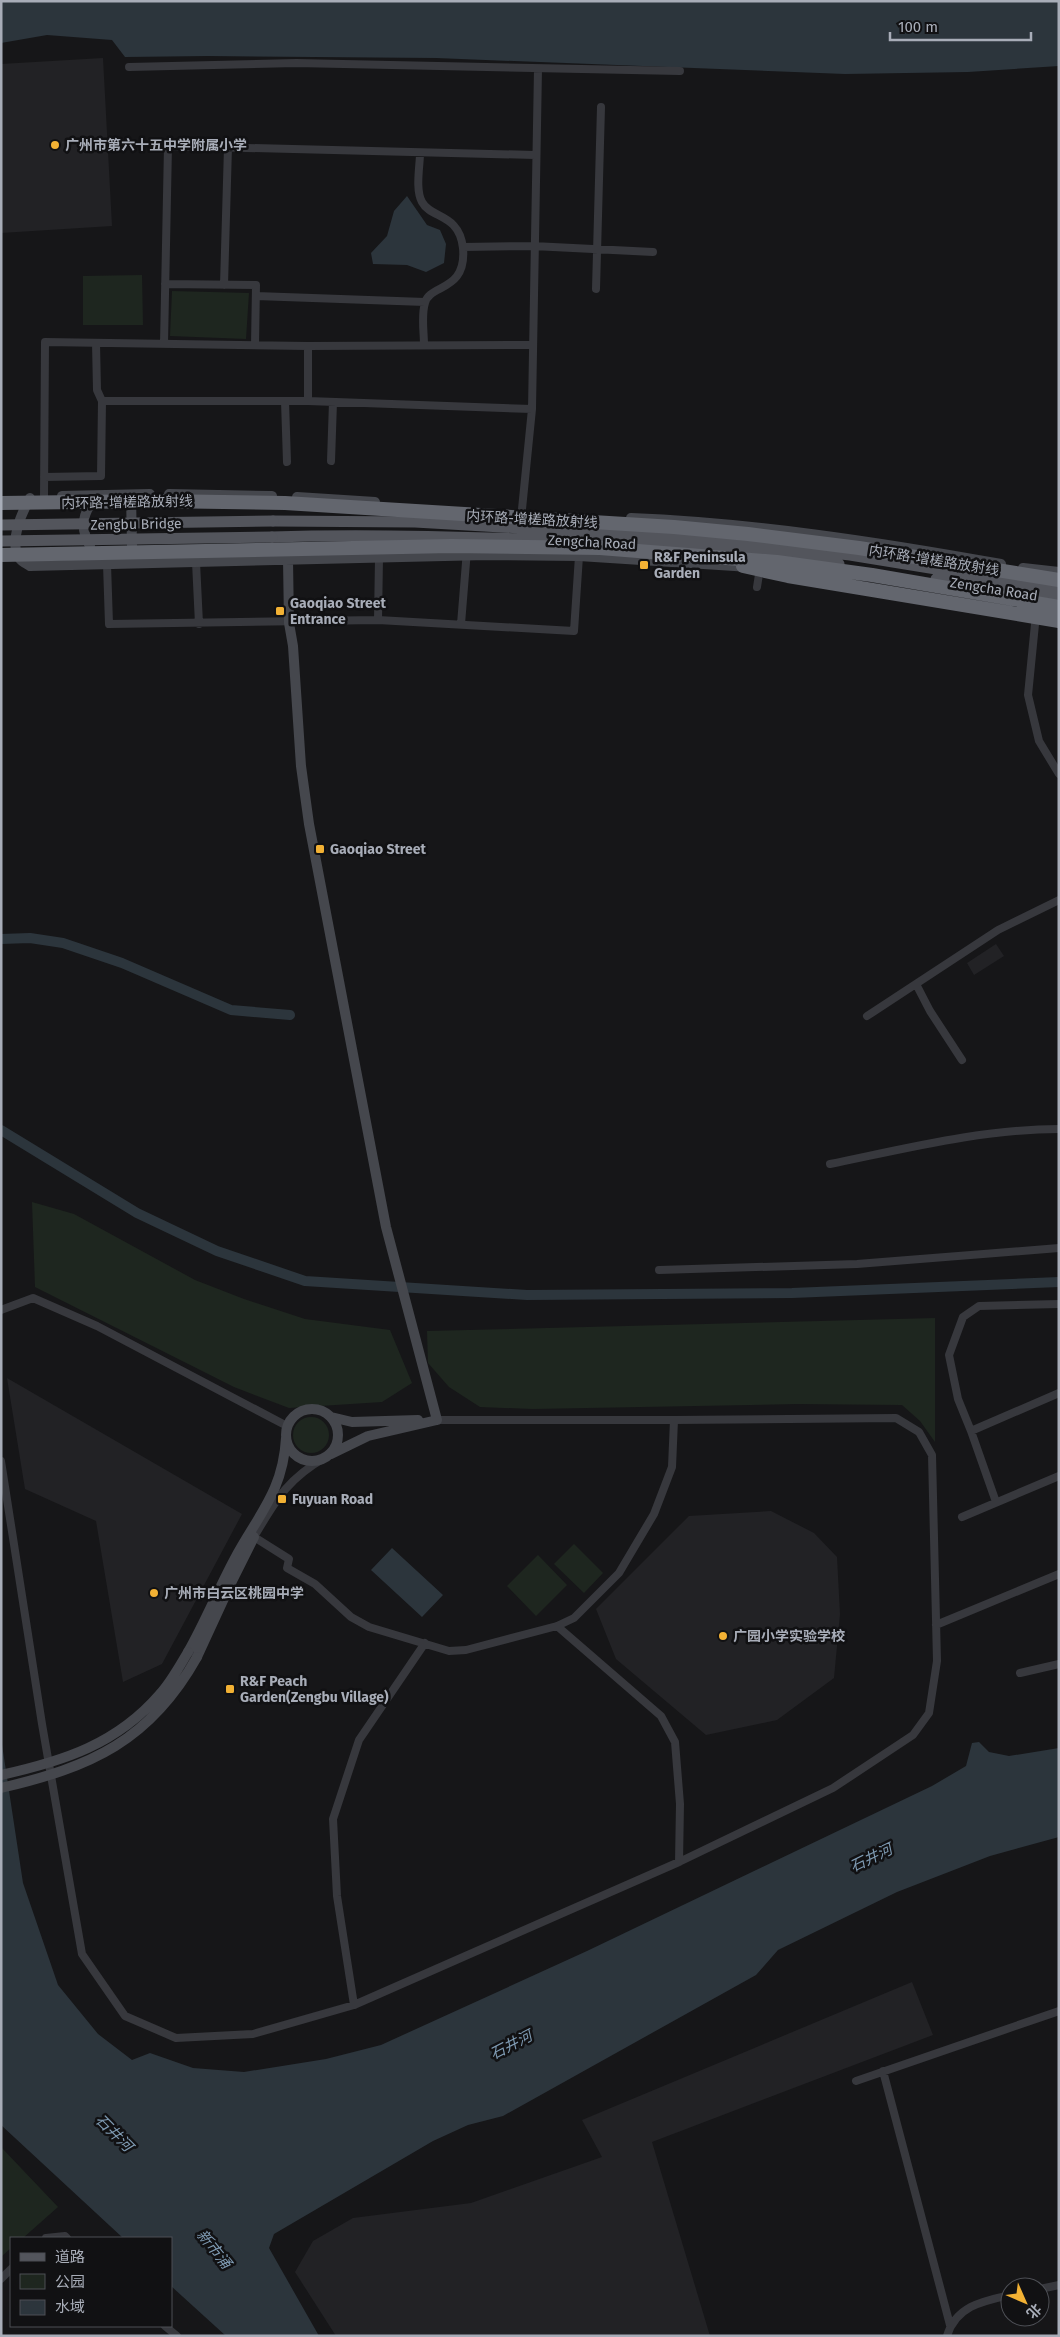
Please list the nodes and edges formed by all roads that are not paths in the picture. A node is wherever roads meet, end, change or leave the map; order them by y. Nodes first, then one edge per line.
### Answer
1 (129, 67) dead end
2 (538, 69) junction
3 (680, 71) dead end
4 (601, 107) dead end
5 (228, 148) junction
6 (420, 152) junction
7 (535, 155) junction
8 (533, 246) junction
9 (463, 247) junction
10 (597, 248) junction
11 (653, 252) dead end
12 (165, 284) junction
13 (224, 285) junction
14 (596, 289) dead end
15 (256, 296) junction
16 (425, 302) junction
17 (96, 343) junction
18 (164, 344) junction
19 (255, 345) junction
20 (424, 345) junction
21 (533, 345) junction
22 (308, 346) junction
23 (102, 401) junction
24 (285, 401) junction
25 (308, 401) junction
26 (333, 402) junction
27 (532, 409) junction
28 (331, 461) dead end
29 (287, 462) dead end
30 (44, 477) junction
31 (100, 494) junction
32 (131, 494) junction
33 (44, 496) junction
34 (386, 503) junction
35 (1, 504) edge
36 (521, 512) junction
37 (615, 517) junction
38 (345, 521) junction
39 (689, 521) junction
40 (274, 522) joint
41 (1, 525) edge
42 (520, 528) junction
43 (584, 531) junction
44 (457, 536) junction
45 (272, 537) joint
46 (711, 539) junction
47 (559, 540) junction
48 (1, 541) edge
49 (468, 544) junction
50 (919, 550) junction
51 (699, 554) junction
52 (761, 554) junction
53 (1, 555) edge
54 (487, 555) junction
55 (537, 555) junction
56 (467, 556) junction
57 (578, 556) junction
58 (380, 558) junction
59 (288, 560) junction
60 (196, 562) junction
61 (107, 564) junction
62 (132, 564) junction
63 (760, 568) junction
64 (955, 571) junction
65 (1059, 572) edge
66 (1059, 580) edge
67 (757, 587) dead end
68 (1059, 589) edge
69 (1006, 590) junction
70 (1059, 599) edge
71 (1004, 606) junction
72 (1059, 607) edge
73 (1036, 612) junction
74 (1059, 616) edge
75 (378, 620) junction
76 (1059, 621) edge
77 (289, 623) junction
78 (199, 624) junction
79 (461, 624) junction
80 (1059, 774) edge
81 (1059, 900) edge
82 (916, 984) junction
83 (868, 1016) dead end
84 (962, 1060) dead end
85 (1059, 1129) edge
86 (830, 1164) dead end
87 (1059, 1248) edge
88 (659, 1270) dead end
89 (1059, 1304) edge
90 (1, 1310) edge
91 (1059, 1393) edge
92 (331, 1417) junction
93 (437, 1420) junction
94 (674, 1420) junction
95 (287, 1426) junction
96 (972, 1431) junction
97 (286, 1438) junction
98 (326, 1457) junction
99 (1, 1461) edge
100 (1059, 1476) edge
101 (996, 1502) junction
102 (962, 1517) dead end
103 (254, 1537) junction
104 (1059, 1574) edge
105 (936, 1625) junction
106 (557, 1626) junction
107 (425, 1643) junction
108 (193, 1655) junction
109 (1059, 1664) edge
110 (1020, 1674) dead end
111 (1, 1775) edge
112 (1, 1788) edge
113 (679, 1862) junction
114 (354, 2005) junction
115 (1059, 2012) edge
116 (883, 2071) junction
117 (856, 2081) dead end
118 (10, 2270) edge
119 (1, 2279) edge
120 (1000, 2298) edge
121 (950, 2325) junction
122 (167, 2327) edge
123 (177, 2336) edge
124 (948, 2336) edge

1 - 2 street
2 - 3 street
2 - 7 street
4 - 10 street
5 - 6 street
5 - 12 street
5 - 13 street
6 - 7 street
6 - 9 street
7 - 8 street
8 - 9 street
8 - 10 street
8 - 21 street
9 - 16 street
10 - 11 street
10 - 14 street
12 - 13 street
12 - 18 street
13 - 15 street
15 - 16 street
15 - 19 street
16 - 20 street
17 - 18 street
17 - 23 street
17 - 30 street
18 - 19 street
19 - 22 street
20 - 21 street
20 - 22 street
21 - 27 street
22 - 25 street
23 - 24 street
23 - 30 street
24 - 25 street
24 - 29 street
25 - 26 street
26 - 27 street
26 - 28 street
27 - 36 street
30 - 33 street
31 - 32 street
31 - 33 street
31 - 61 street
32 - 34 street
32 - 62 street
33 - 61 street
34 - 36 street
34 - 38 street
35 - 66 highway, 内环路-增槎路放射线, bridge
36 - 37 street
36 - 42 street
37 - 39 street
37 - 43 street
38 - 40 main road, Zengcha Road
38 - 42 main road, Zengcha Road
39 - 46 street
39 - 50 street
40 - 41 main road, Zengbu Bridge, bridge
42 - 43 main road, Zengcha Road
43 - 46 main road, Zengcha Road
44 - 45 main road, Zengcha Road
44 - 47 main road, Zengcha Road
44 - 49 street
45 - 48 main road, Zengbu Bridge, bridge
46 - 64 main road, Zengcha Road
47 - 52 main road, Zengcha Road
47 - 55 street
49 - 54 street
49 - 56 street
50 - 64 street
50 - 65 street
51 - 53 highway, 内环路-增槎路放射线, bridge
51 - 72 highway, Zengcha Road, bridge
51 - 76 highway, bridge
52 - 63 street
52 - 69 main road, Zengcha Road
54 - 55 street
54 - 56 street
55 - 57 street
56 - 58 street
56 - 79 street
57 - 63 street
57 - 79 street
58 - 59 street
58 - 75 street
59 - 60 street
59 - 77 street
60 - 62 street
60 - 78 street
61 - 62 street
61 - 78 street
63 - 67 street
63 - 71 street
64 - 68 main road, Zengcha Road
69 - 70 main road, Zengcha Road
69 - 71 street
71 - 73 street
73 - 74 street
73 - 80 street
75 - 77 street
75 - 79 street
77 - 78 street
77 - 93 street
81 - 82 street
82 - 83 street
82 - 84 street
85 - 86 street
87 - 88 street
89 - 96 street
90 - 95 street
91 - 96 street
92 - 93 street
92 - 95 street
92 - 98 street
93 - 94 street
93 - 98 street
94 - 105 street
94 - 106 street
95 - 97 street
96 - 101 street
97 - 98 street
97 - 108 street
98 - 103 street
99 - 114 street
100 - 101 street
101 - 102 street
103 - 107 street
103 - 108 street
104 - 105 street
105 - 113 street
106 - 107 street
106 - 113 street
107 - 114 street
108 - 111 street, bridge
108 - 112 street, bridge
109 - 110 street
113 - 114 street
115 - 116 street
116 - 117 street
116 - 121 street
118 - 119 street
120 - 121 street
121 - 124 street
122 - 123 street

